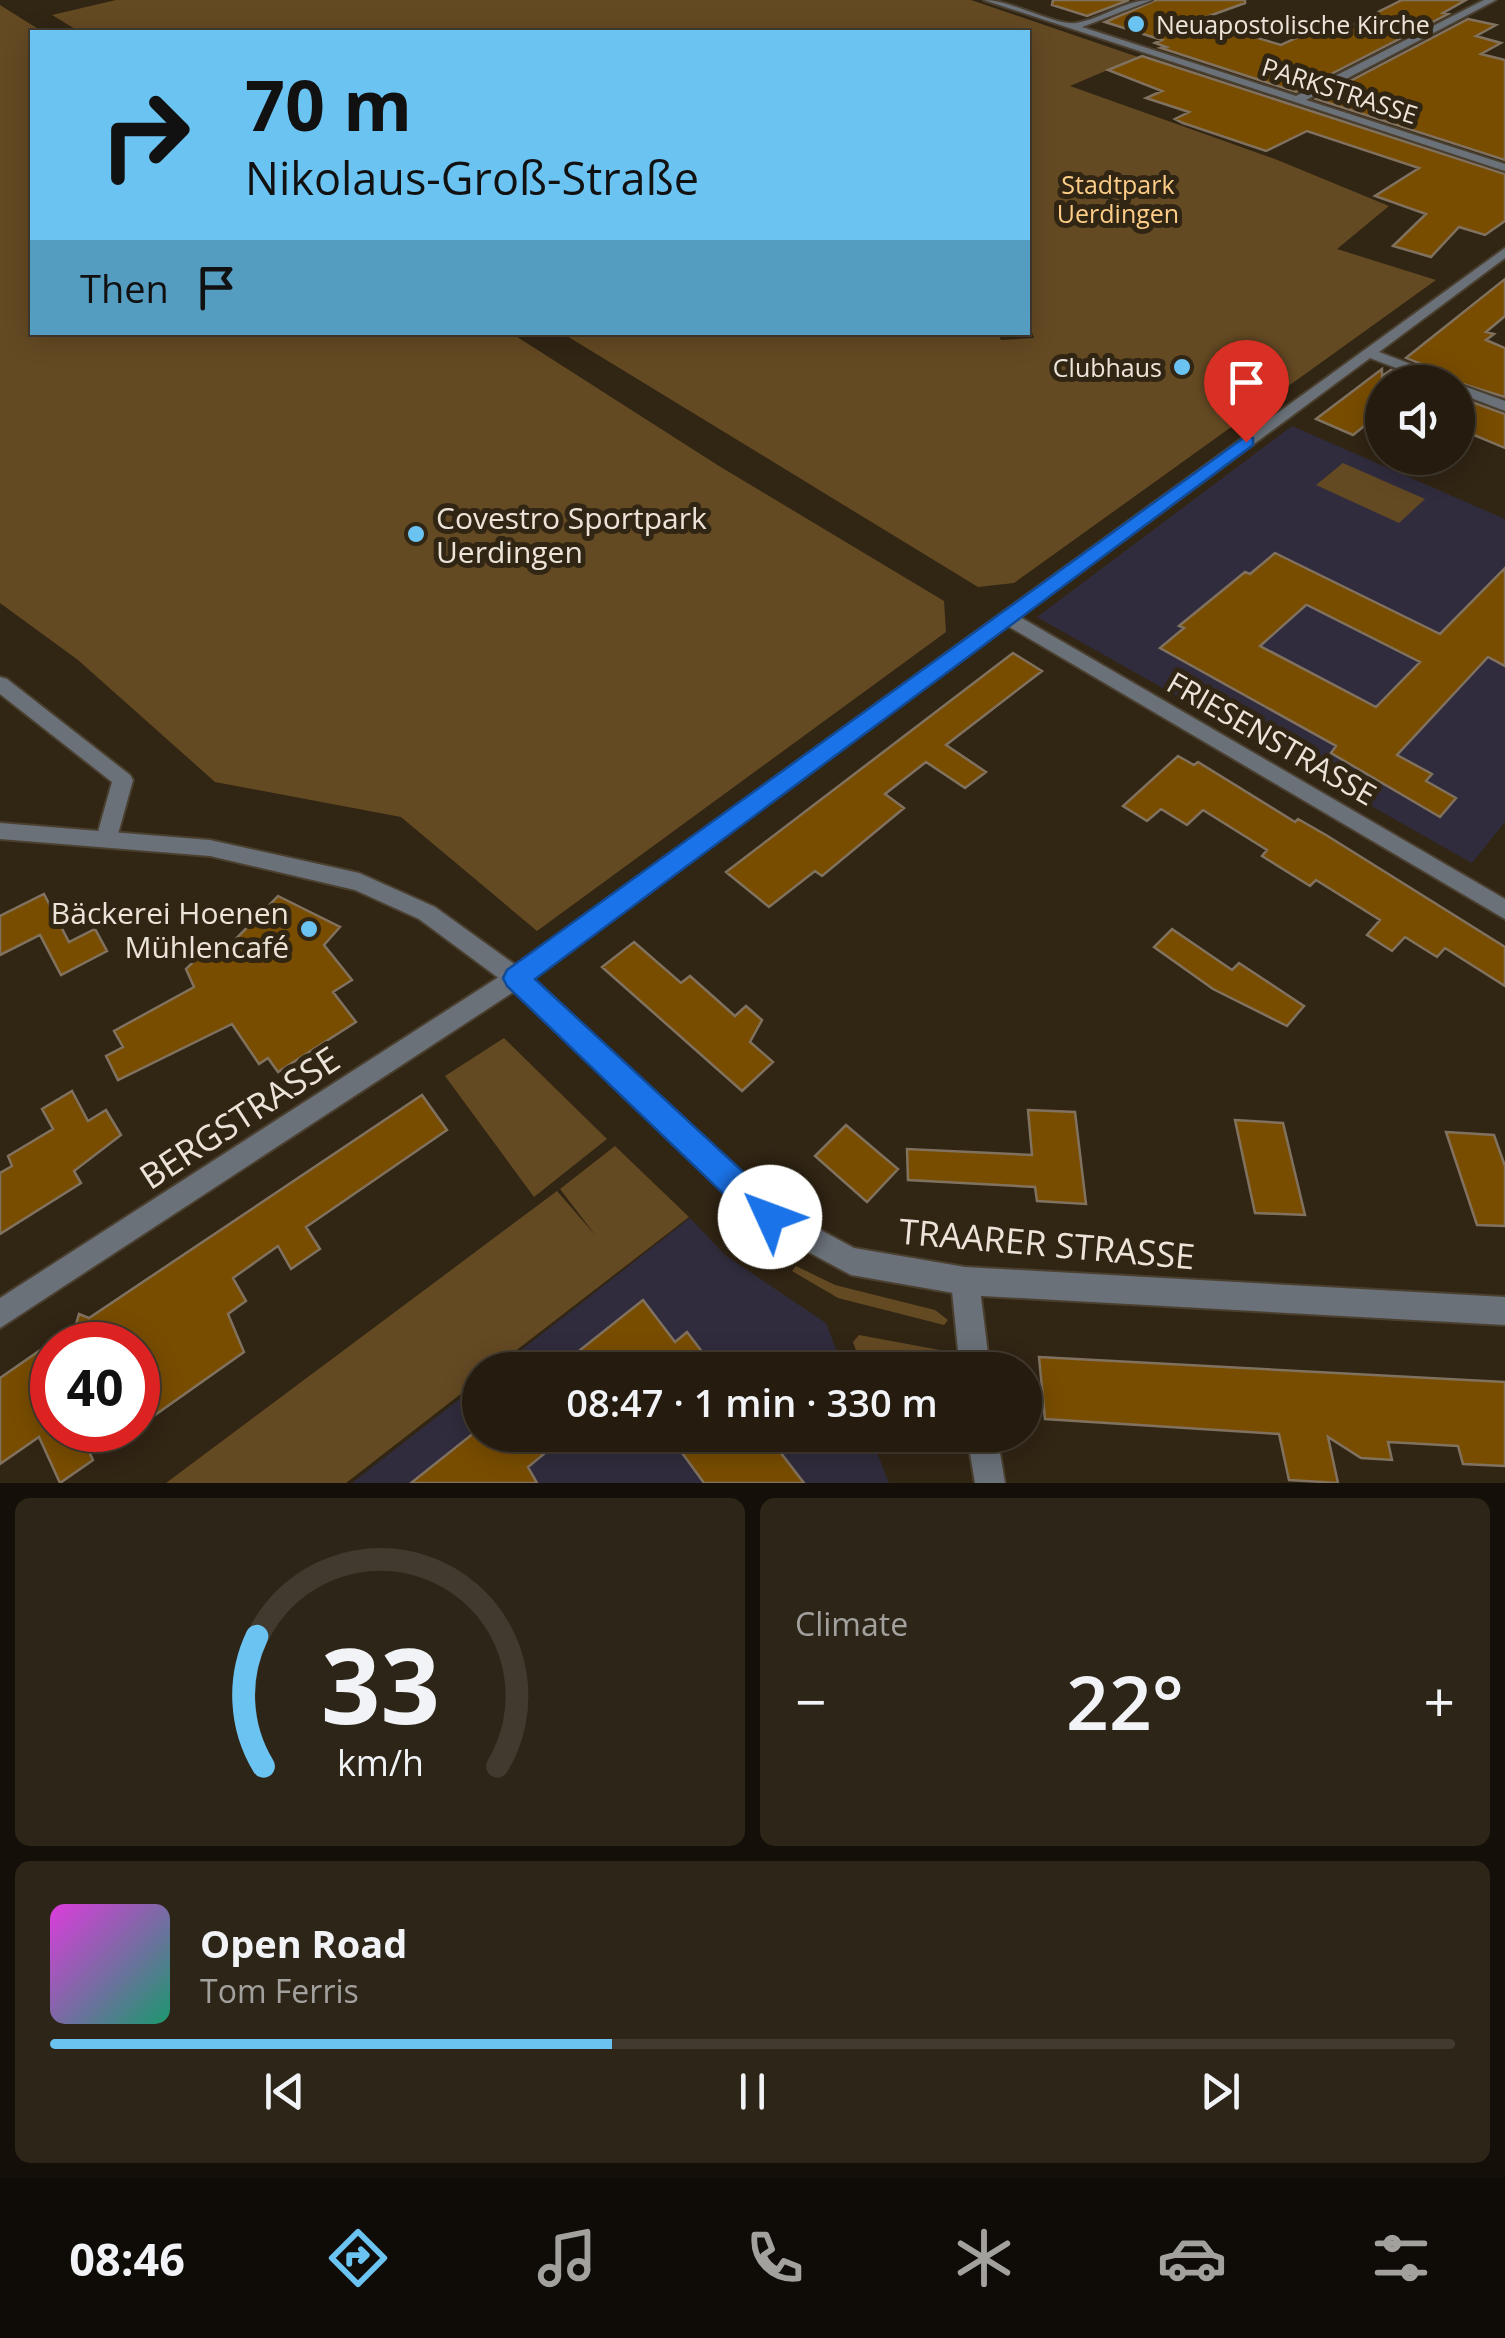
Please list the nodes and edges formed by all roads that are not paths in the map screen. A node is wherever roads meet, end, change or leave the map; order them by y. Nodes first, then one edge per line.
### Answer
1 (990, 0) edge
2 (1147, 0) edge
3 (1491, 0) edge
4 (1074, 28) junction
5 (1296, 100) junction
6 (1505, 168) edge
7 (1505, 252) edge
8 (1367, 352) junction
9 (1401, 365) edge
10 (1475, 395) edge
11 (1505, 406) edge
12 (1008, 618) junction
13 (0, 684) edge
14 (0, 830) edge
15 (107, 839) junction
16 (1505, 910) edge
17 (516, 978) junction
18 (965, 1281) junction
19 (1505, 1312) edge
20 (0, 1314) edge
21 (973, 1352) edge
22 (985, 1452) edge
23 (990, 1483) edge

1 - 4 street, PARKSTRASSE
2 - 4 street
3 - 5 street
4 - 5 street, PARKSTRASSE
5 - 6 street, PARKSTRASSE
7 - 8 street, BERGSTRASSE
8 - 9 street
8 - 12 street, BERGSTRASSE
10 - 11 street
12 - 16 street, FRIESENSTRASSE
12 - 17 street, BERGSTRASSE
13 - 15 street
14 - 15 street, TRAARER STRASSE
15 - 17 street, TRAARER STRASSE
17 - 18 street, TRAARER STRASSE
17 - 20 street, BERGSTRASSE
18 - 19 street, TRAARER STRASSE
18 - 21 street
22 - 23 street

